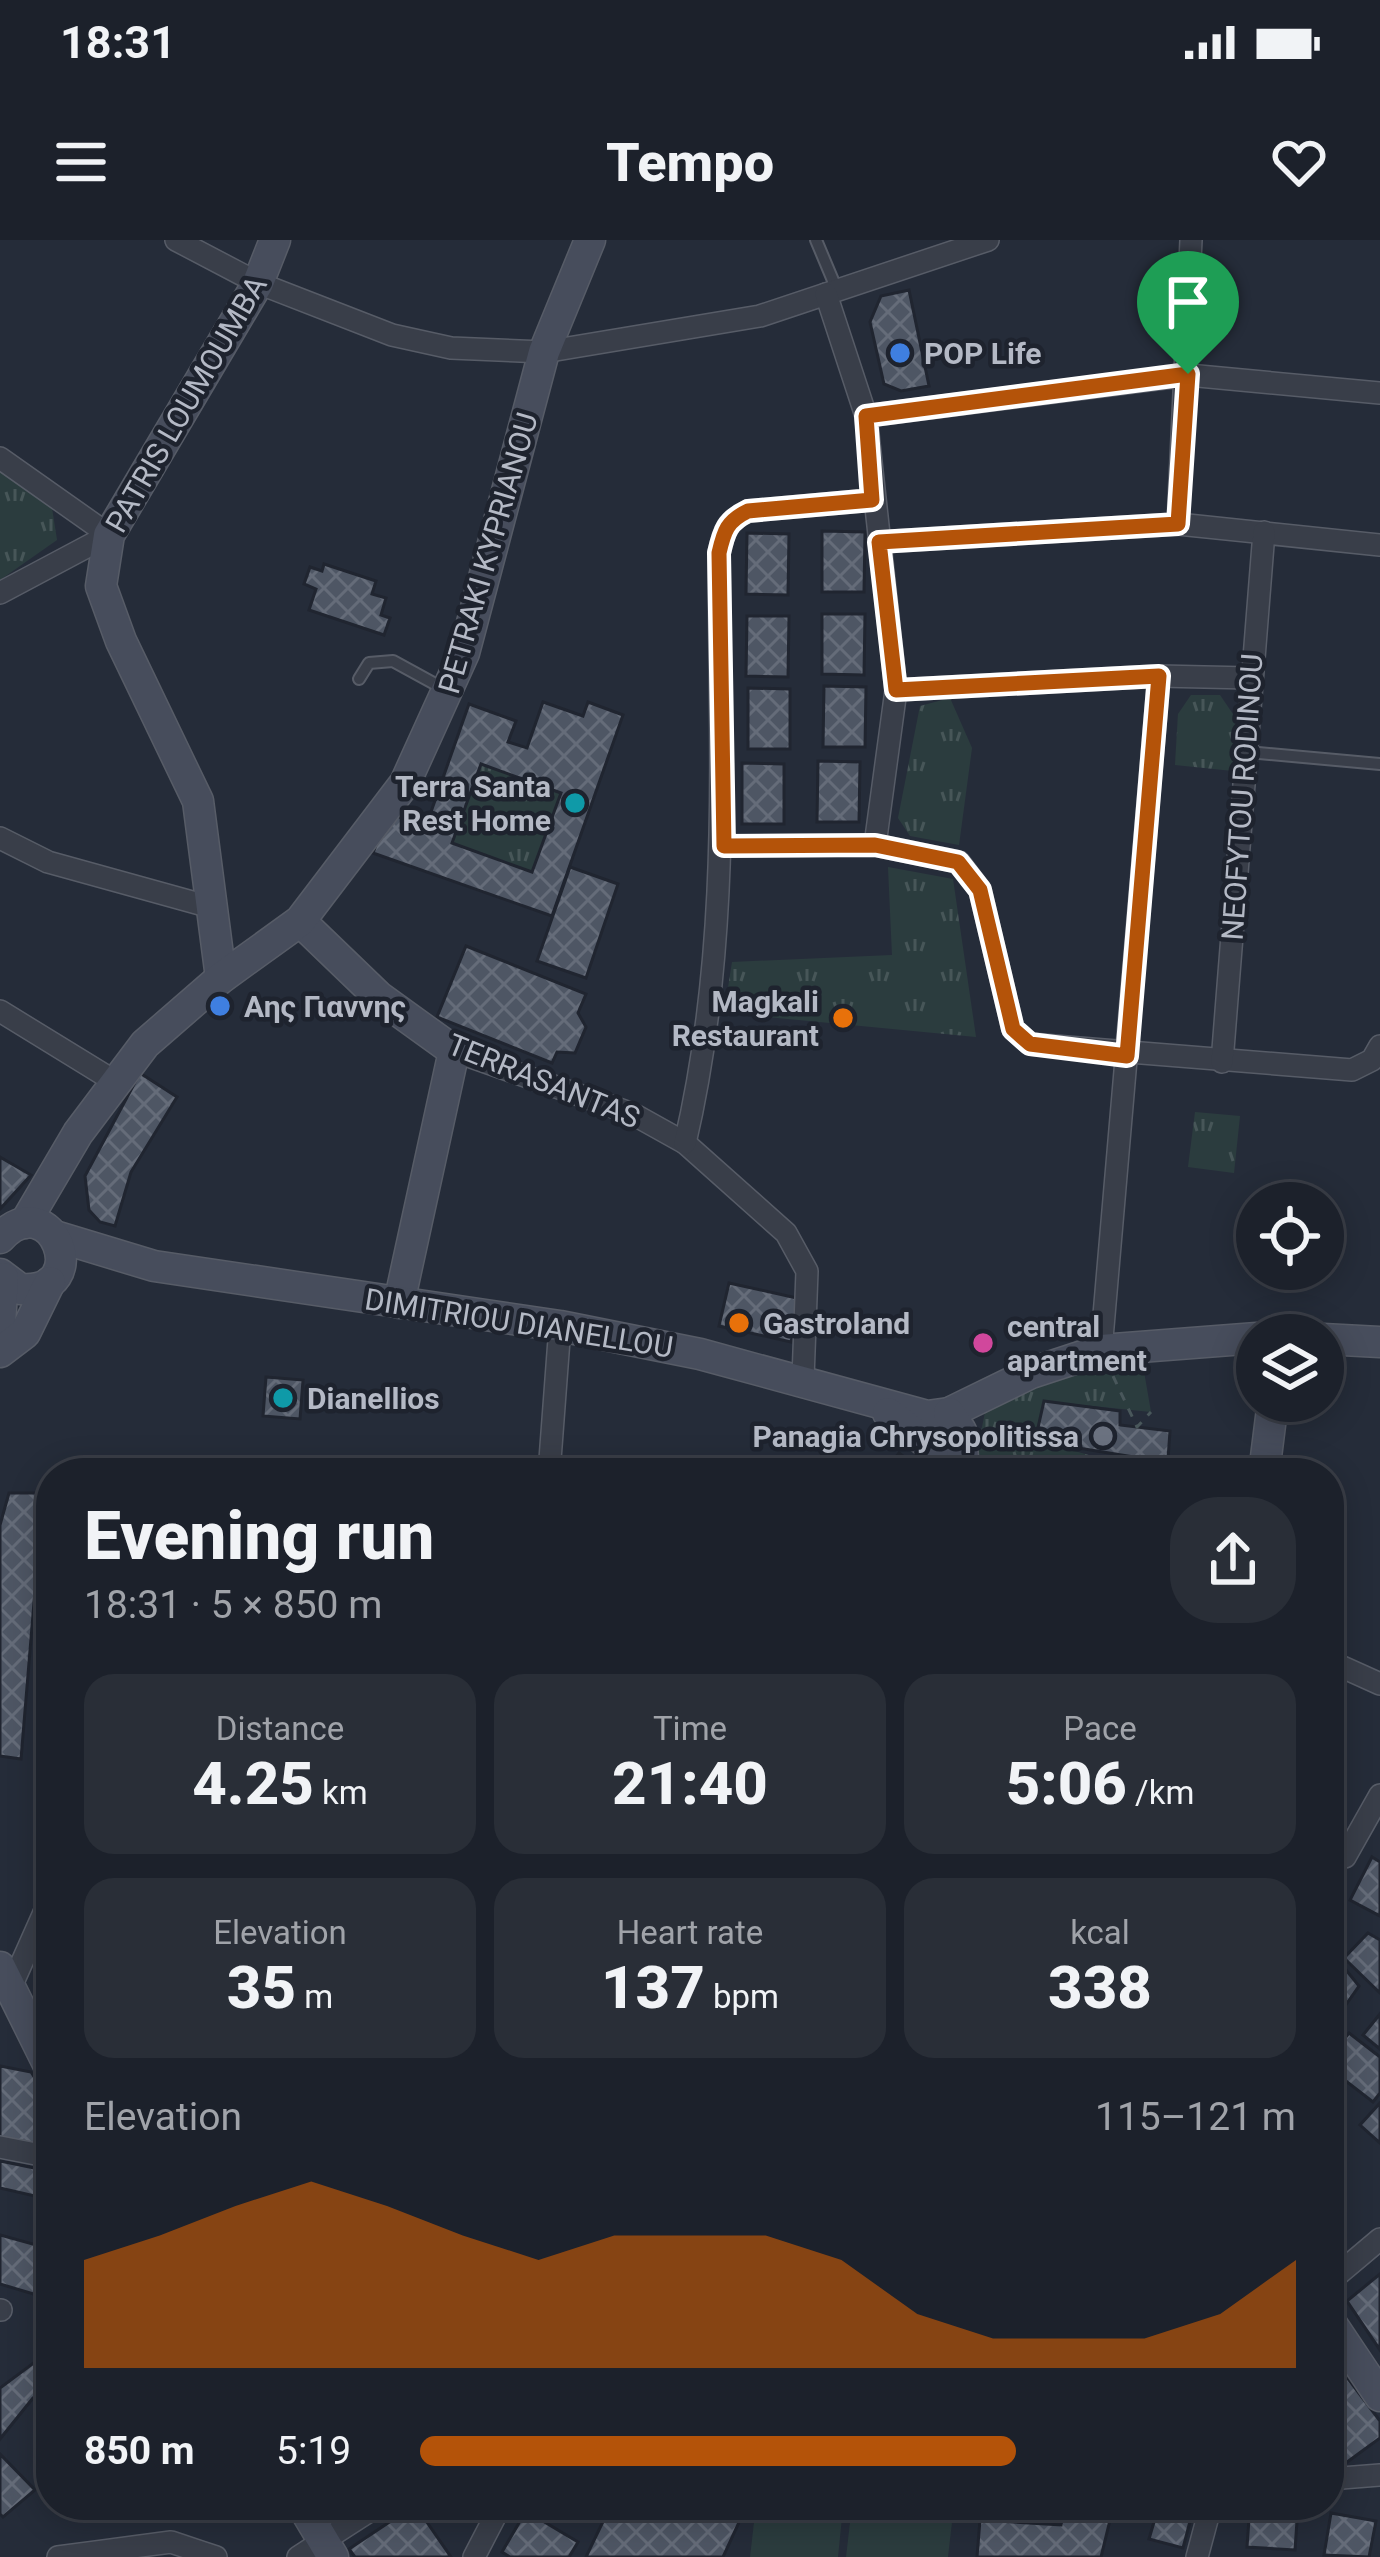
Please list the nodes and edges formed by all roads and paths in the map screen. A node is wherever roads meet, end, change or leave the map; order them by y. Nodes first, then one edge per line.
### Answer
1 (176, 240) edge
2 (275, 240) edge
3 (590, 240) edge
4 (816, 240) edge
5 (988, 240) edge
6 (1191, 240) edge
7 (938, 247) edge
8 (258, 283) junction
9 (832, 292) junction
10 (544, 352) junction
11 (1188, 374) junction
12 (1380, 392) edge
13 (866, 416) junction
14 (0, 458) edge
15 (872, 500) junction
16 (1178, 524) junction
17 (1264, 532) junction
18 (109, 535) junction
19 (879, 542) junction
20 (1380, 544) edge
21 (0, 593) edge
22 (1159, 676) junction
23 (1250, 678) junction
24 (359, 679) dead end
25 (896, 690) junction
26 (449, 692) junction
27 (1245, 752) junction
28 (1380, 764) edge
29 (0, 838) edge
30 (875, 845) junction
31 (724, 846) junction
32 (214, 908) junction
33 (300, 921) junction
34 (221, 977) junction
35 (0, 1011) edge
36 (1380, 1046) edge
37 (454, 1051) junction
38 (1127, 1056) junction
39 (1222, 1062) junction
40 (114, 1081) junction
41 (685, 1143) junction
42 (13, 1231) edge
43 (55, 1236) junction
44 (154, 1266) junction
45 (2, 1276) edge
46 (53, 1278) junction
47 (399, 1303) junction
48 (0, 1324) edge
49 (560, 1326) junction
50 (1236, 1340) edge
51 (1344, 1340) edge
52 (1380, 1342) edge
53 (1101, 1350) junction
54 (0, 1352) edge
55 (802, 1378) junction
56 (1151, 1412) dead end
57 (1270, 1422) edge
58 (938, 1431) junction
59 (1076, 1455) dead end
60 (550, 1458) edge
61 (948, 1458) edge
62 (955, 1458) edge
63 (1075, 1458) edge
64 (1266, 1458) edge
65 (1344, 1668) edge
66 (1380, 1684) edge
67 (1380, 1795) edge
68 (1345, 1858) dead end
69 (36, 1923) edge
70 (5, 1978) edge
71 (36, 2022) edge
72 (0, 2147) edge
73 (36, 2154) edge
74 (1380, 2239) edge
75 (1344, 2269) edge
76 (1344, 2342) edge
77 (1380, 2396) edge
78 (1380, 2475) edge
79 (1344, 2478) edge
80 (307, 2520) edge
81 (360, 2520) edge
82 (491, 2520) edge
83 (1207, 2520) edge
84 (318, 2552) edge
85 (69, 2556) edge
86 (216, 2557) edge
87 (474, 2557) edge
88 (1196, 2557) edge

1 - 8 street
2 - 8 street, PATRIS LOUMOUMBA
3 - 10 street, PETRAKI KYPRIANOU
4 - 9 lane
5 - 7 street
6 - 11 street
7 - 9 street
8 - 10 street
8 - 18 street, PATRIS LOUMOUMBA
9 - 10 street
9 - 13 street
10 - 26 street, PETRAKI KYPRIANOU
11 - 12 street
11 - 13 street
11 - 16 street
13 - 15 street
14 - 18 street
15 - 19 street
15 - 31 street
16 - 17 street
16 - 19 street
17 - 20 street
17 - 23 street, NEOFYTOU RODINOU
18 - 21 street
18 - 32 street, PATRIS LOUMOUMBA
19 - 25 street
22 - 23 street
22 - 25 street
22 - 38 street
23 - 27 street, NEOFYTOU RODINOU
24 - 26 lane
25 - 30 street
26 - 33 street, PETRAKI KYPRIANOU
27 - 28 lane
27 - 39 street, NEOFYTOU RODINOU
29 - 32 street
30 - 31 street
30 - 38 street
31 - 41 street
32 - 34 street, PATRIS LOUMOUMBA
33 - 34 street, PETRAKI KYPRIANOU
33 - 37 street, TERRASANTAS
34 - 40 street, PETRAKI KYPRIANOU
35 - 40 street
36 - 39 street
37 - 41 street, TERRASANTAS
37 - 47 street
38 - 39 street
38 - 53 street
40 - 42 street, PETRAKI KYPRIANOU
41 - 55 street, TERRASANTAS
42 - 43 street, DIMITRIOU DIANELLOU
43 - 44 street, DIMITRIOU DIANELLOU
43 - 46 street
44 - 46 street, DIMITRIOU DIANELLOU
44 - 47 street, DIMITRIOU DIANELLOU
45 - 46 street, DIMITRIOU DIANELLOU
45 - 48 street
46 - 54 street
47 - 49 street, DIMITRIOU DIANELLOU
49 - 55 street, DIMITRIOU DIANELLOU
49 - 60 street
50 - 53 street
51 - 52 street
53 - 56 path
53 - 58 street
55 - 58 street, DIMITRIOU DIANELLOU
57 - 64 street
58 - 61 street
58 - 62 street
59 - 63 path
65 - 66 street
67 - 68 street
69 - 70 street
70 - 71 street
72 - 73 street
74 - 75 street
76 - 77 street
78 - 79 street
80 - 84 street
81 - 84 street
82 - 87 street
83 - 88 street
85 - 86 street

